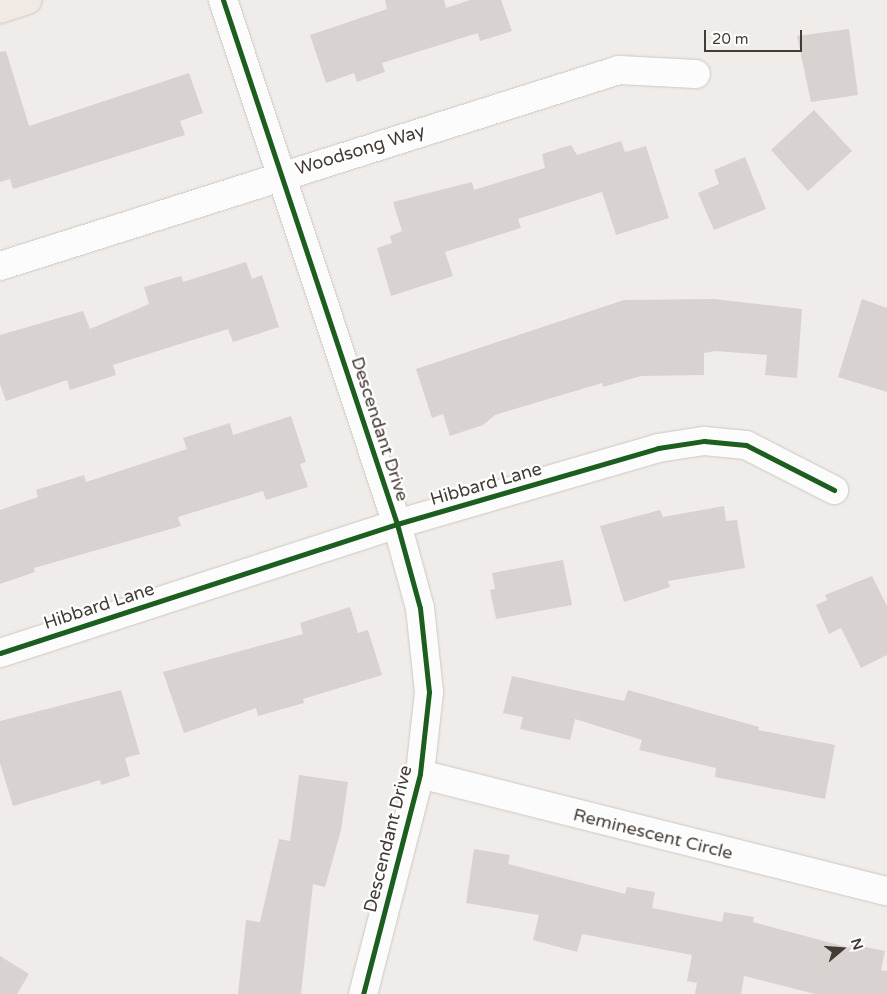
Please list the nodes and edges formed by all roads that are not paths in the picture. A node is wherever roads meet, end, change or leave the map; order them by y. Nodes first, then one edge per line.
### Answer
1 (28, 0) edge
2 (224, 0) edge
3 (0, 9) edge
4 (696, 74) dead end
5 (280, 174) junction
6 (0, 266) edge
7 (834, 490) dead end
8 (397, 524) junction
9 (0, 653) edge
10 (420, 774) junction
11 (887, 891) edge
12 (363, 994) edge

1 - 3 main road
2 - 5 street, Descendant Drive
4 - 5 street, Woodsong Way
5 - 6 street, Woodsong Way
5 - 8 street, Descendant Drive
7 - 8 street, Hibbard Lane
8 - 9 street, Hibbard Lane
8 - 10 street, Descendant Drive
10 - 11 street, Reminescent Circle
10 - 12 street, Descendant Drive

